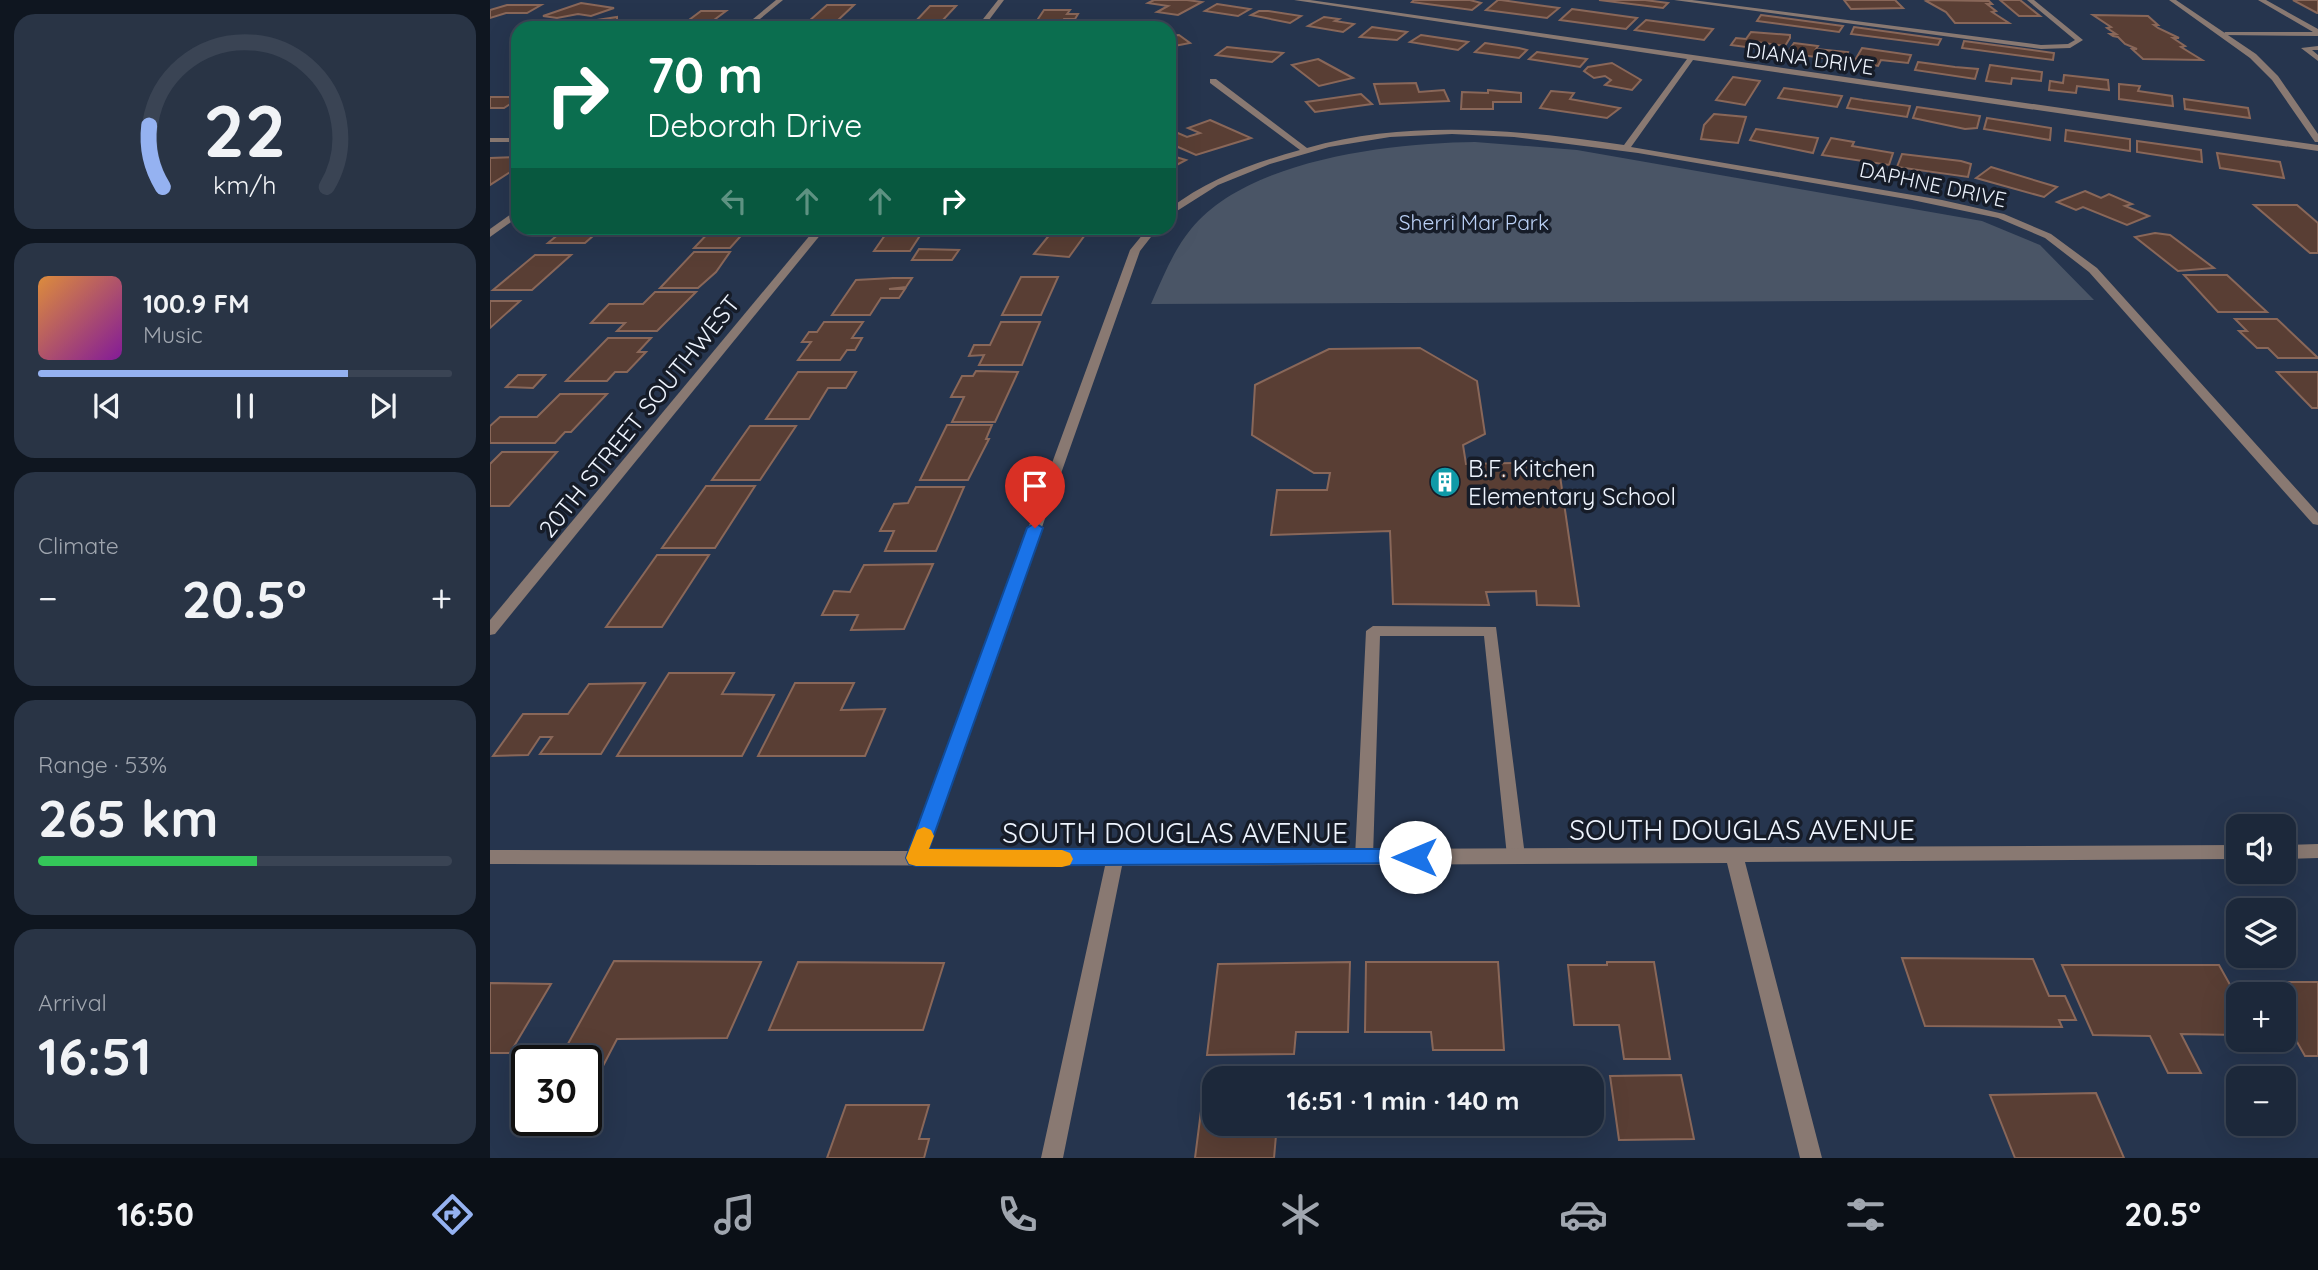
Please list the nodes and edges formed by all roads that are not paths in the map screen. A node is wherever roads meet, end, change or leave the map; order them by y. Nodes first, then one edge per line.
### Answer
1 (780, 0) edge
2 (1001, 0) edge
3 (1297, 0) edge
4 (1677, 0) edge
5 (2030, 0) edge
6 (2172, 0) edge
7 (2262, 0) edge
8 (754, 21) edge
9 (984, 21) edge
10 (2318, 33) edge
11 (2225, 34) junction
12 (2318, 48) edge
13 (1691, 58) junction
14 (2318, 59) edge
15 (1213, 81) dead end
16 (490, 140) edge
17 (511, 140) edge
18 (2318, 140) edge
19 (1626, 148) junction
20 (2318, 148) edge
21 (1304, 149) junction
22 (1176, 208) edge
23 (511, 218) edge
24 (490, 234) edge
25 (815, 235) edge
26 (1147, 235) edge
27 (2318, 521) edge
28 (490, 631) edge
29 (2226, 852) edge
30 (2296, 852) edge
31 (2318, 852) edge
32 (1734, 855) junction
33 (1516, 856) junction
34 (490, 857) edge
35 (1364, 857) junction
36 (916, 858) junction
37 (1115, 859) junction
38 (1052, 1158) edge
39 (1811, 1158) edge

1 - 8 street
2 - 9 street
3 - 13 street, DIANA DRIVE
4 - 5 street
6 - 11 street
7 - 10 street
10 - 11 street
11 - 18 street
12 - 14 street
13 - 19 street
13 - 20 street, DIANA DRIVE
15 - 21 street
16 - 17 street
19 - 21 street, DAPHNE DRIVE
19 - 27 street, DAPHNE DRIVE
21 - 22 street, DAPHNE DRIVE
23 - 24 street
25 - 28 street, 20TH STREET SOUTHWEST
26 - 36 street
29 - 32 street, SOUTH DOUGLAS AVENUE
30 - 31 street
32 - 33 street, SOUTH DOUGLAS AVENUE
32 - 39 street
33 - 35 street, SOUTH DOUGLAS AVENUE
33 - 35 street
34 - 36 street, SOUTH DOUGLAS AVENUE
35 - 37 street, SOUTH DOUGLAS AVENUE
36 - 37 street, SOUTH DOUGLAS AVENUE
37 - 38 street

